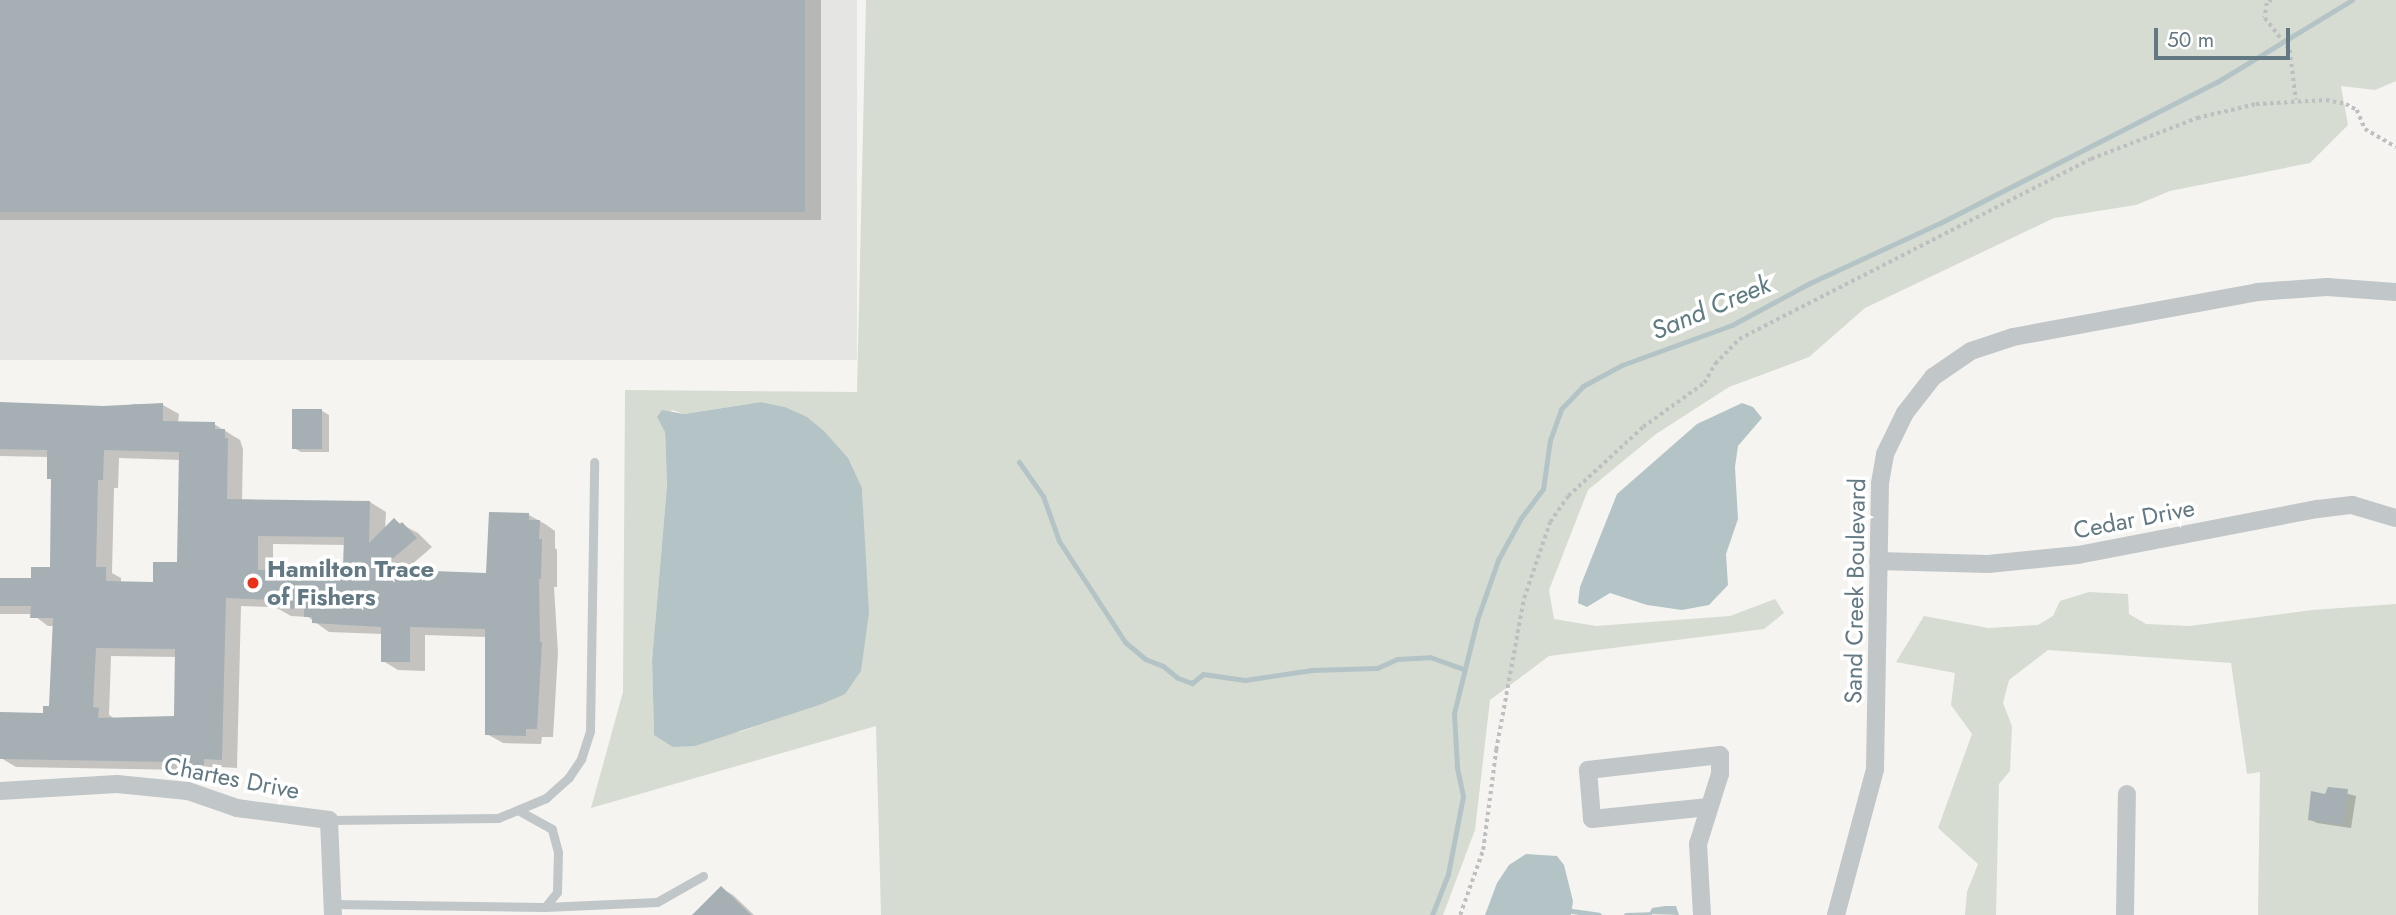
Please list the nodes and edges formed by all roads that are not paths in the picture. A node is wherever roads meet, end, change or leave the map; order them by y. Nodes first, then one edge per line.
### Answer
1 (2396, 292) edge
2 (594, 462) dead end
3 (2396, 519) edge
4 (1878, 561) junction
5 (0, 791) edge
6 (2127, 793) dead end
7 (1708, 807) junction
8 (519, 811) junction
9 (329, 820) junction
10 (703, 876) dead end
11 (545, 907) junction
12 (332, 909) edge
13 (1702, 915) edge
14 (1836, 915) edge
15 (2124, 915) edge

1 - 4 street, Sand Creek Boulevard
2 - 8 lane
3 - 4 street, Cedar Drive
4 - 14 street, Sand Creek Boulevard
5 - 9 street, Chartes Drive
6 - 15 street
7 - 7 street
7 - 13 street
8 - 9 lane
8 - 11 lane
9 - 12 street
10 - 11 lane
11 - 12 lane

